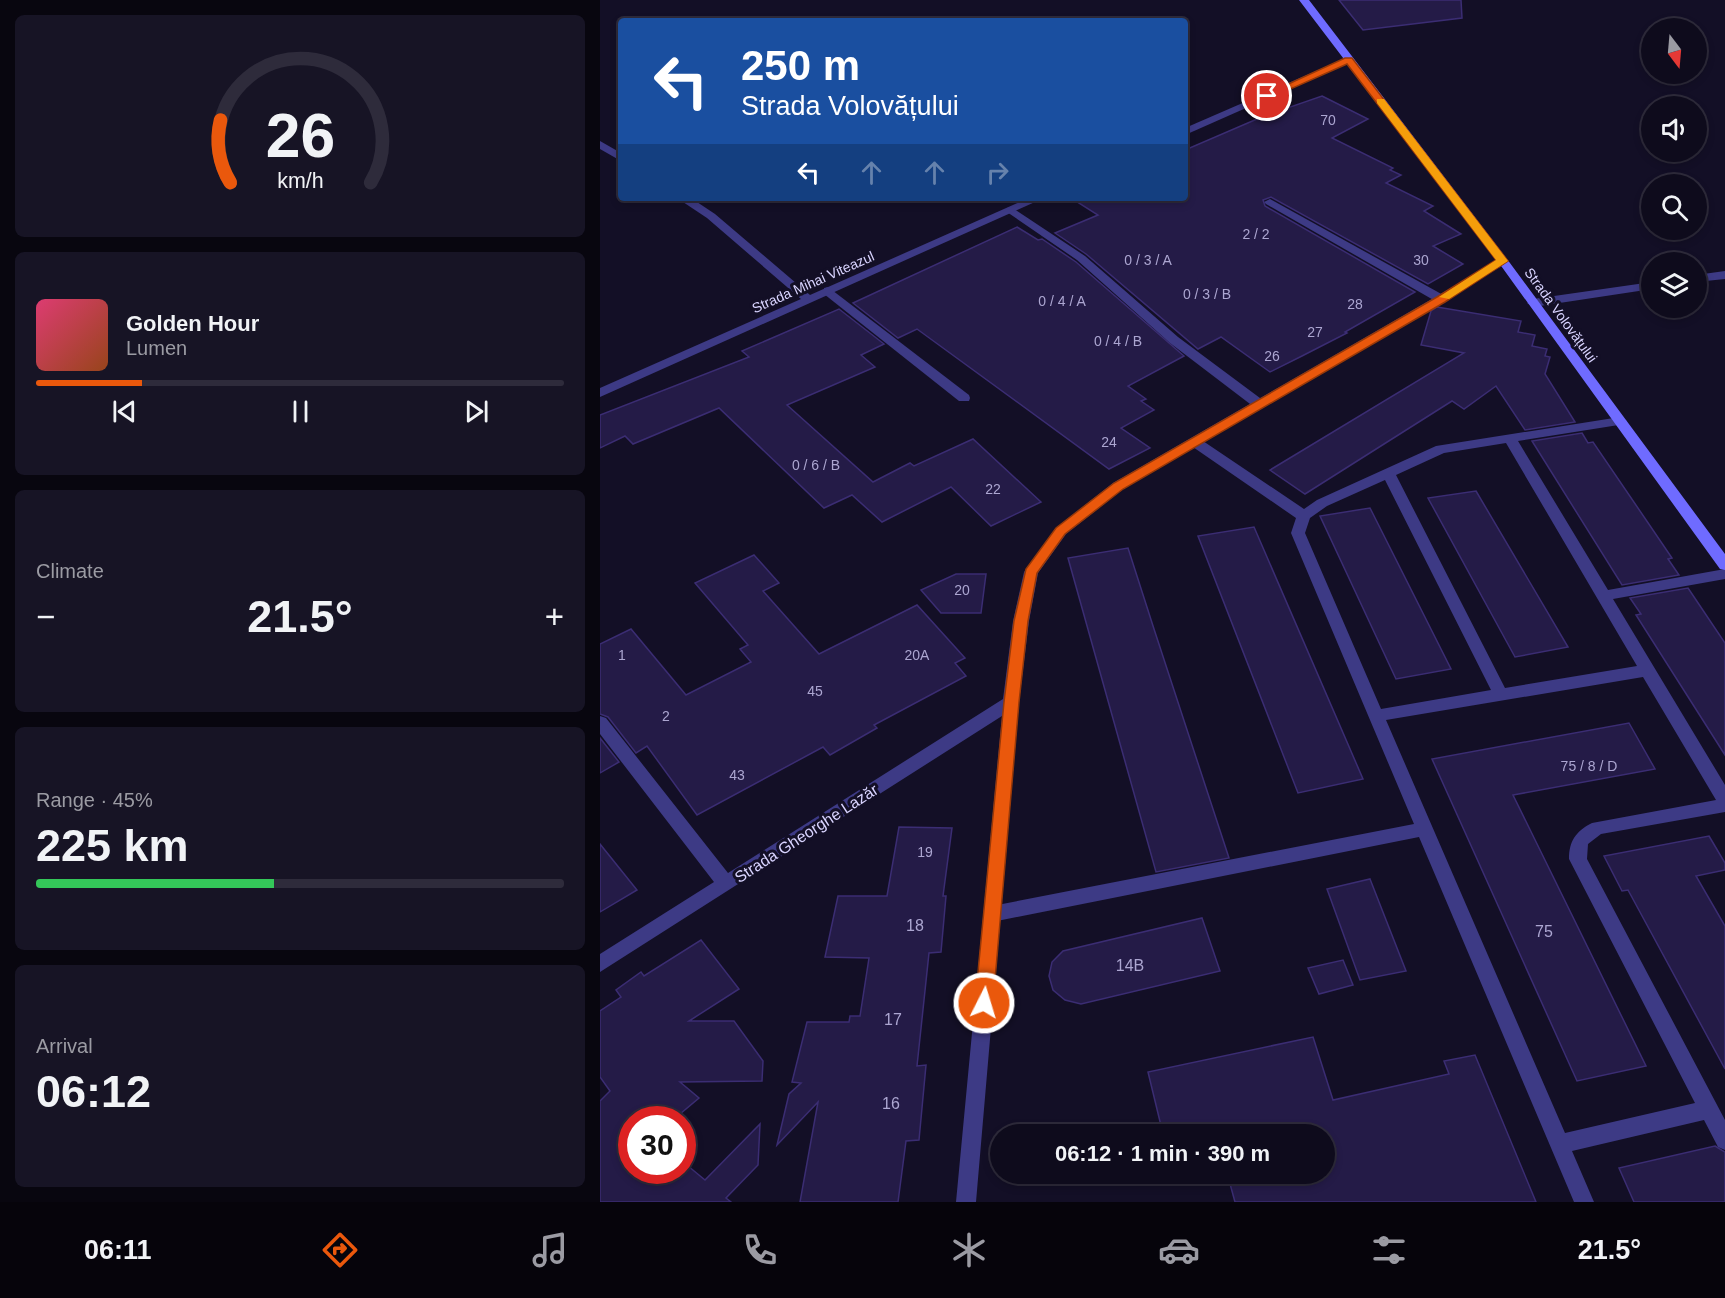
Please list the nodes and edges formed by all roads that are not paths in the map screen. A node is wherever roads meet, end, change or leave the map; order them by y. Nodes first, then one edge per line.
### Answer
1 (1304, 0) edge
2 (1348, 60) junction
3 (1188, 131) edge
4 (600, 144) edge
5 (618, 156) edge
6 (688, 201) edge
7 (1031, 201) edge
8 (1270, 202) dead end
9 (1011, 210) junction
10 (1503, 261) junction
11 (1725, 275) edge
12 (1707, 277) edge
13 (1641, 287) edge
14 (828, 291) junction
15 (1441, 299) junction
16 (809, 300) junction
17 (1533, 303) junction
18 (600, 393) edge
19 (964, 398) dead end
20 (1260, 404) junction
21 (1620, 421) junction
22 (1509, 436) junction
23 (1195, 442) junction
24 (1388, 473) junction
25 (1304, 516) junction
26 (1725, 565) edge
27 (1725, 574) edge
28 (1603, 596) junction
29 (1648, 670) junction
30 (1501, 695) junction
31 (1011, 702) junction
32 (1375, 716) junction
33 (600, 722) edge
34 (1725, 803) edge
35 (1424, 829) junction
36 (726, 884) junction
37 (992, 914) junction
38 (600, 964) edge
39 (1708, 1109) junction
40 (1725, 1140) edge
41 (1559, 1144) junction
42 (966, 1202) edge
43 (1584, 1202) edge

1 - 2 main road, Strada Volovățului
2 - 3 street
2 - 10 main road, Strada Volovățului
4 - 5 street
6 - 16 street
7 - 9 street, Strada Mihai Viteazul
8 - 15 street
9 - 14 street, Strada Mihai Viteazul
9 - 20 street
10 - 15 street
10 - 17 main road, Strada Volovățului
11 - 12 street
13 - 17 street
14 - 16 street, Strada Mihai Viteazul
14 - 19 street
15 - 20 street
16 - 18 street, Strada Mihai Viteazul
17 - 21 main road, Strada Volovățului
20 - 23 street
21 - 22 street
21 - 26 main road, Strada Volovățului
22 - 24 street
22 - 28 street
23 - 25 street
23 - 31 street
24 - 25 street
24 - 30 street
25 - 32 street
27 - 28 street
28 - 29 street
29 - 30 street
29 - 34 street
30 - 32 street
31 - 36 street, Strada Gheorghe Lazăr
31 - 37 street
32 - 35 street
33 - 36 street
34 - 39 street
35 - 37 street
35 - 41 street
36 - 38 street, Strada Gheorghe Lazăr
37 - 42 street
39 - 40 street
39 - 41 street
41 - 43 street

